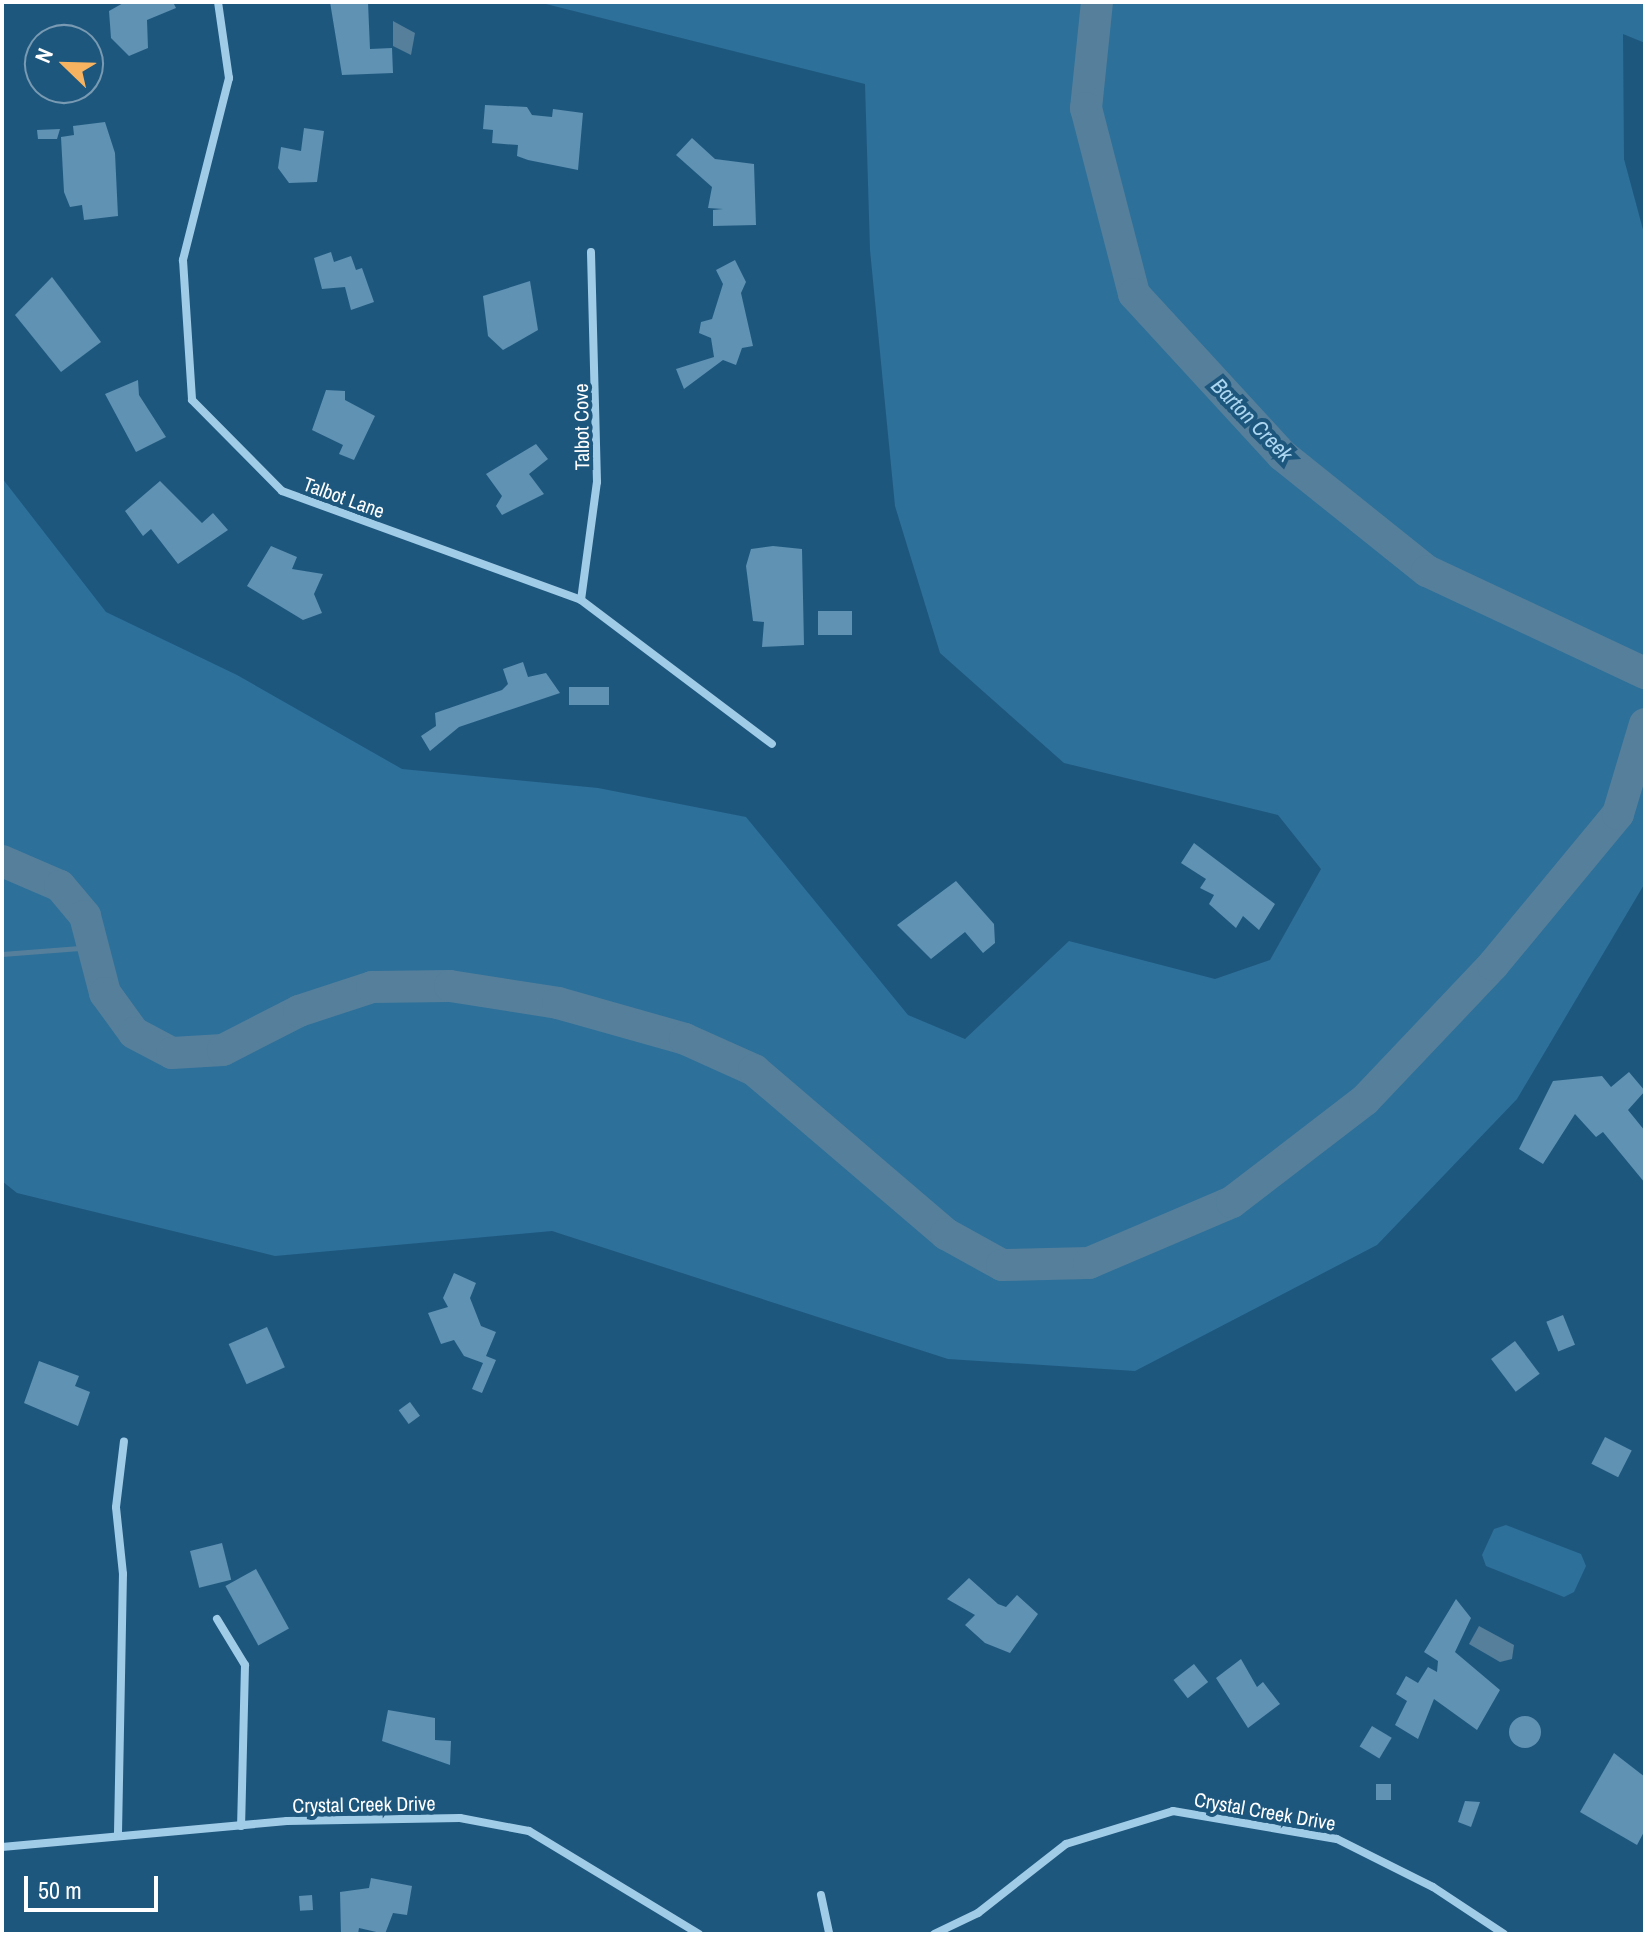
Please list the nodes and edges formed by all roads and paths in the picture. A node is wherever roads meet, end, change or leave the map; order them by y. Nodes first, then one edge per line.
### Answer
1 (218, 2) edge
2 (591, 252) dead end
3 (581, 600) junction
4 (772, 744) dead end
5 (124, 1441) dead end
6 (217, 1619) dead end
7 (241, 1826) junction
8 (118, 1833) junction
9 (2, 1847) edge
10 (821, 1895) dead end
11 (699, 1934) edge
12 (829, 1934) edge
13 (934, 1934) edge
14 (1504, 1934) edge

1 - 3 street, Talbot Lane
2 - 3 street, Talbot Cove
3 - 4 street, Talbot Lane
5 - 8 street
6 - 7 street
7 - 8 street, Crystal Creek Drive
7 - 11 street, Crystal Creek Drive
8 - 9 street, Crystal Creek Drive
10 - 12 street
13 - 14 street, Crystal Creek Drive

